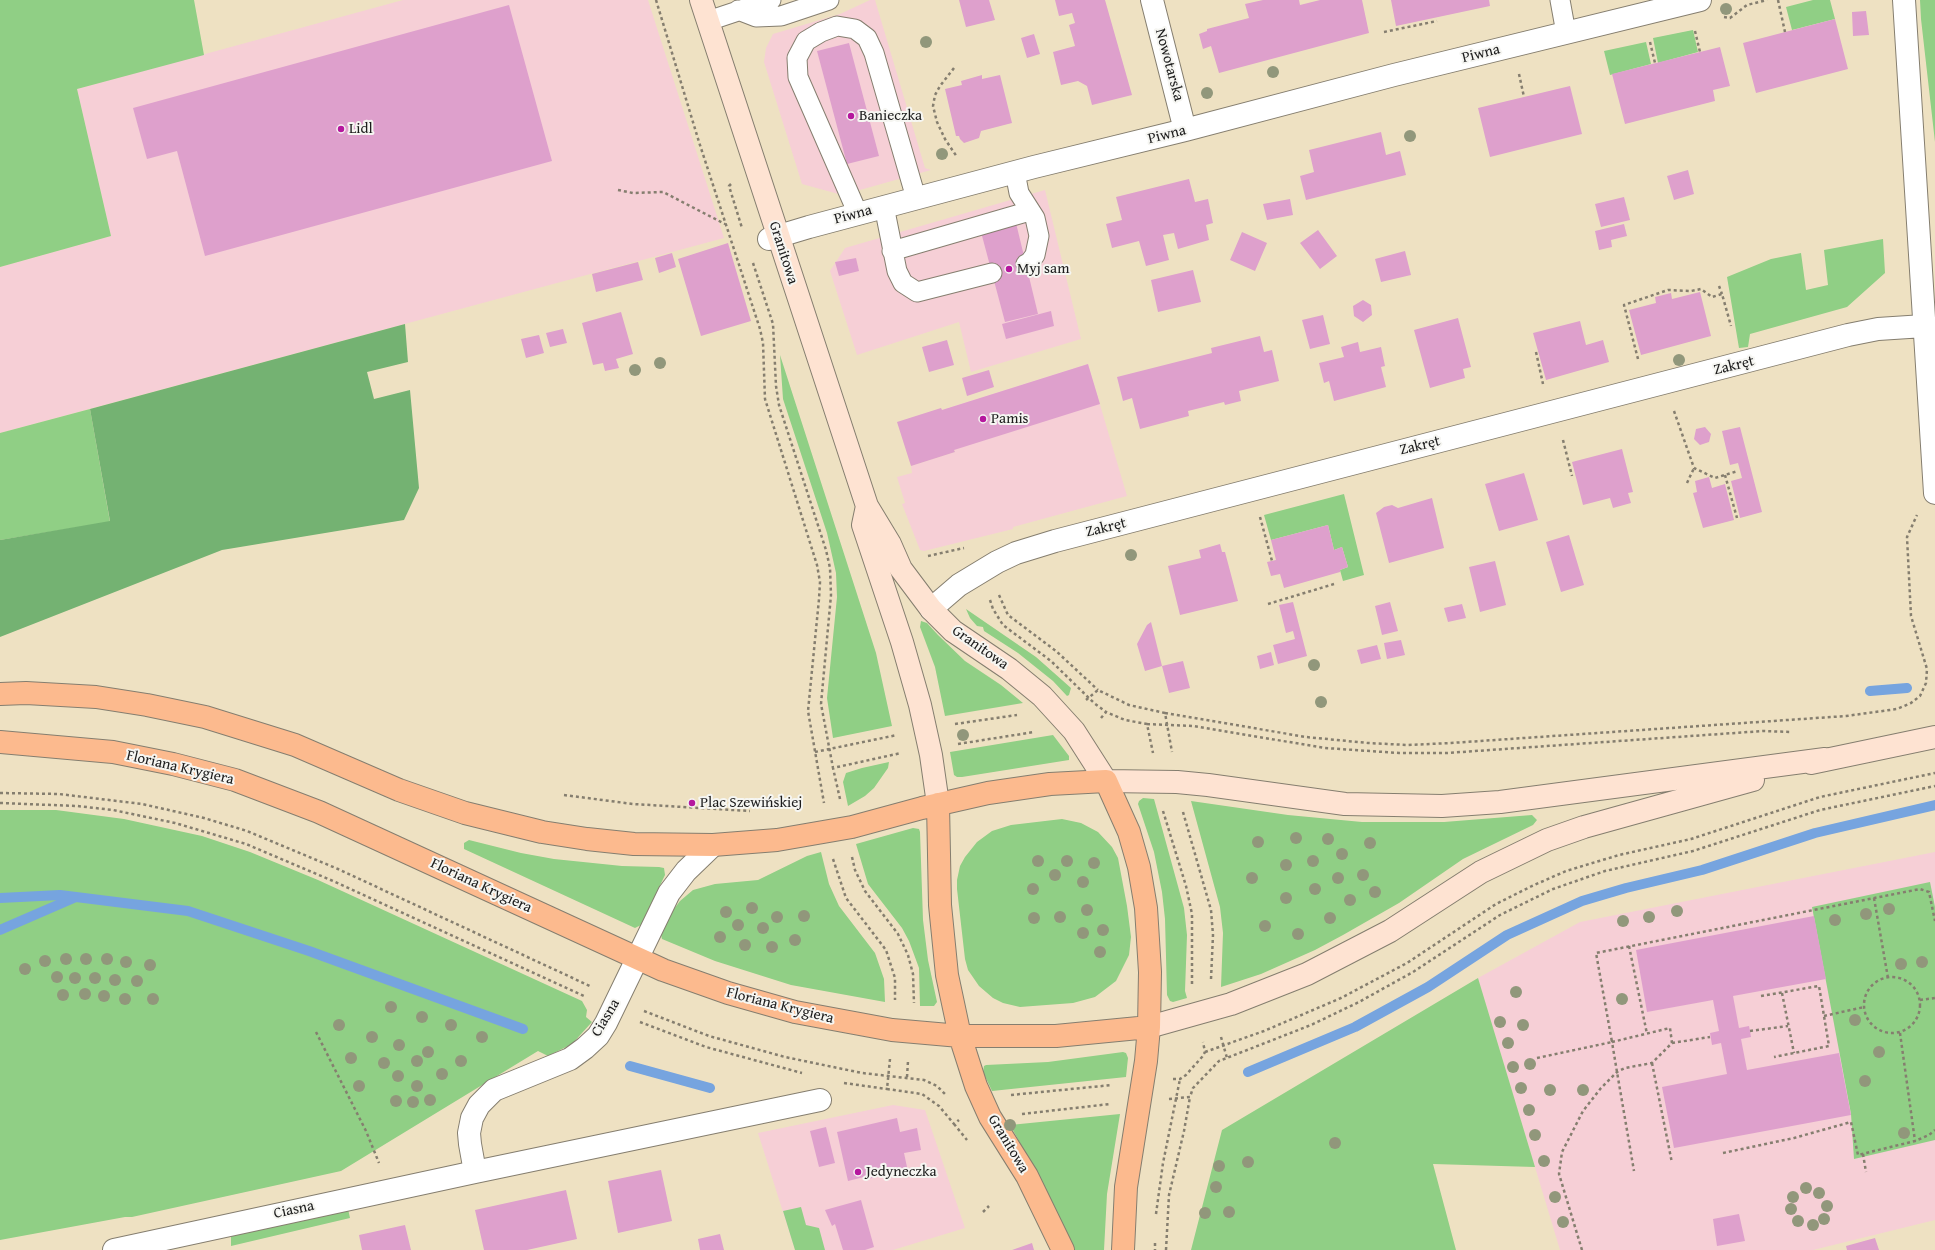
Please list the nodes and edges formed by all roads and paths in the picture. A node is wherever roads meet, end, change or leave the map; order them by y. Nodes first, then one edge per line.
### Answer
1 (656, 0) edge
2 (701, 0) edge
3 (829, 0) edge
4 (1152, 0) edge
5 (1560, 0) edge
6 (1700, 0) edge
7 (1778, 0) edge
8 (1904, 0) edge
9 (768, 1) edge
10 (738, 10) junction
11 (708, 21) junction
12 (1437, 21) dead end
13 (1693, 23) dead end
14 (1384, 32) dead end
15 (1785, 32) dead end
16 (1566, 33) junction
17 (1649, 35) dead end
18 (1700, 52) dead end
19 (1655, 64) dead end
20 (954, 68) dead end
21 (1517, 68) dead end
22 (1524, 97) dead end
23 (1185, 130) junction
24 (752, 156) junction
25 (957, 158) dead end
26 (1015, 172) junction
27 (618, 190) dead end
28 (916, 198) junction
29 (884, 206) junction
30 (1030, 211) junction
31 (858, 214) junction
32 (726, 224) junction
33 (743, 230) dead end
34 (773, 238) junction
35 (892, 251) junction
36 (752, 260) dead end
37 (1026, 264) dead end
38 (992, 273) dead end
39 (1719, 286) dead end
40 (1722, 294) junction
41 (1731, 326) dead end
42 (1924, 326) junction
43 (1645, 389) junction
44 (1673, 408) dead end
45 (1562, 437) dead end
46 (777, 438) dead end
47 (1694, 468) junction
48 (1738, 471) dead end
49 (1725, 475) junction
50 (1572, 476) dead end
51 (1687, 483) dead end
52 (1935, 493) edge
53 (867, 506) junction
54 (1260, 516) dead end
55 (1737, 518) dead end
56 (921, 555) dead end
57 (1272, 561) dead end
58 (978, 573) junction
59 (1334, 584) dead end
60 (1268, 604) dead end
61 (931, 609) junction
62 (1911, 616) dead end
63 (1098, 690) dead end
64 (0, 694) edge
65 (1106, 712) junction
66 (1165, 712) dead end
67 (1147, 724) junction
68 (1069, 726) junction
69 (1793, 732) dead end
70 (1935, 737) edge
71 (0, 742) edge
72 (930, 749) junction
73 (1825, 759) junction
74 (833, 768) junction
75 (1935, 773) edge
76 (1106, 781) junction
77 (1158, 781) junction
78 (1935, 786) edge
79 (0, 793) edge
80 (1893, 794) dead end
81 (564, 796) dead end
82 (0, 803) edge
83 (938, 804) junction
84 (824, 805) dead end
85 (819, 806) dead end
86 (753, 811) dead end
87 (846, 828) junction
88 (713, 845) junction
89 (1874, 898) junction
90 (1935, 920) edge
91 (1629, 946) junction
92 (637, 959) junction
93 (1888, 978) junction
94 (1782, 993) junction
95 (1761, 996) dead end
96 (1935, 998) edge
97 (1920, 1000) junction
98 (615, 1004) junction
99 (1864, 1006) junction
100 (1197, 1014) junction
101 (1824, 1016) junction
102 (1788, 1026) junction
103 (1149, 1027) junction
104 (1750, 1031) dead end
105 (316, 1032) dead end
106 (911, 1032) junction
107 (1900, 1033) junction
108 (1647, 1034) junction
109 (960, 1036) junction
110 (1710, 1036) dead end
111 (1612, 1042) junction
112 (1672, 1043) junction
113 (1205, 1052) junction
114 (1794, 1053) junction
115 (1774, 1057) dead end
116 (1537, 1058) dead end
117 (1652, 1063) junction
118 (1617, 1072) junction
119 (805, 1074) dead end
120 (907, 1077) junction
121 (1180, 1079) junction
122 (842, 1082) dead end
123 (1144, 1082) junction
124 (887, 1089) dead end
125 (1190, 1097) dead end
126 (982, 1098) junction
127 (820, 1100) dead end
128 (1935, 1130) edge
129 (1915, 1141) junction
130 (1723, 1153) dead end
131 (1863, 1154) junction
132 (1672, 1163) dead end
133 (1634, 1171) dead end
134 (475, 1172) junction
135 (1866, 1172) dead end
136 (390, 1190) junction
137 (989, 1206) dead end
138 (983, 1212) dead end
139 (1156, 1216) dead end
140 (1155, 1236) dead end
141 (114, 1250) edge
142 (1063, 1250) edge
143 (1123, 1250) edge
144 (1155, 1250) edge
145 (1166, 1250) edge
146 (1582, 1250) edge

1 - 32 path
2 - 11 main road, Granitowa
3 - 10 lane
4 - 23 street, Nowotarska
5 - 16 lane
6 - 16 street, Piwna
7 - 15 path
8 - 42 street
9 - 10 lane
10 - 11 lane
11 - 24 main road, Granitowa
12 - 14 path
13 - 18 path
16 - 23 street, Piwna
17 - 19 path
20 - 25 path
21 - 22 path
23 - 26 street, Piwna
24 - 33 path
24 - 34 main road, Granitowa
26 - 28 street, Piwna
26 - 30 lane
27 - 32 path
28 - 29 street, Piwna
28 - 31 lane
29 - 31 street, Piwna
29 - 35 lane
30 - 35 lane
30 - 37 lane
31 - 34 street, Piwna
32 - 46 path
34 - 53 main road, Granitowa
35 - 38 lane
36 - 74 path
39 - 40 path
40 - 41 path
40 - 43 path
42 - 43 street, Zakręt
42 - 52 street
43 - 58 street, Zakręt
44 - 47 path
45 - 50 path
47 - 49 path
47 - 51 path
48 - 49 path
49 - 55 path
53 - 61 main road, Granitowa
53 - 72 main road, Granitowa
54 - 57 path
56 - 58 path
58 - 61 street, Zakręt
58 - 63 path
58 - 65 path
59 - 60 path
61 - 68 main road, Granitowa
62 - 66 path
64 - 88 main road
65 - 67 path
65 - 68 path
67 - 69 path
67 - 77 path
68 - 72 path
68 - 76 main road, Granitowa
70 - 73 main road
71 - 92 main road, Floriana Krygiera
72 - 74 path
72 - 83 main road, Granitowa
73 - 77 main road
73 - 100 main road
74 - 87 path
75 - 113 path
76 - 77 main road
76 - 83 main road
76 - 103 main road
77 - 100 path
78 - 80 path
79 - 98 path
81 - 86 path
82 - 98 path
83 - 87 main road
83 - 109 main road, Granitowa
84 - 85 path
87 - 88 main road
87 - 106 path
88 - 92 street, Ciasna
89 - 90 path
89 - 91 path
89 - 93 path
91 - 108 path
91 - 111 path
92 - 98 street, Ciasna
92 - 106 main road, Floriana Krygiera
93 - 97 path
93 - 99 path
94 - 95 path
94 - 101 path
94 - 102 path
96 - 97 path
97 - 107 path
98 - 119 path
98 - 120 path
98 - 134 street, Ciasna
99 - 101 path
99 - 107 path
100 - 103 main road
100 - 113 path
101 - 114 path
102 - 104 path
102 - 114 path
103 - 109 main road, Floriana Krygiera
103 - 123 main road
105 - 136 path
106 - 109 main road, Floriana Krygiera
106 - 120 path
107 - 129 path
108 - 111 path
108 - 112 path
109 - 126 main road, Granitowa
110 - 112 path
111 - 116 path
111 - 118 path
112 - 117 path
113 - 121 path
114 - 115 path
117 - 118 path
117 - 132 path
118 - 133 path
118 - 146 path
120 - 126 path
121 - 123 path
121 - 139 path
122 - 124 path
123 - 126 path
123 - 143 main road
125 - 145 path
126 - 142 main road, Granitowa
127 - 134 street, Ciasna
128 - 129 path
129 - 131 path
130 - 131 path
131 - 135 path
134 - 136 street, Ciasna
136 - 141 street, Ciasna
137 - 138 path
140 - 144 path

